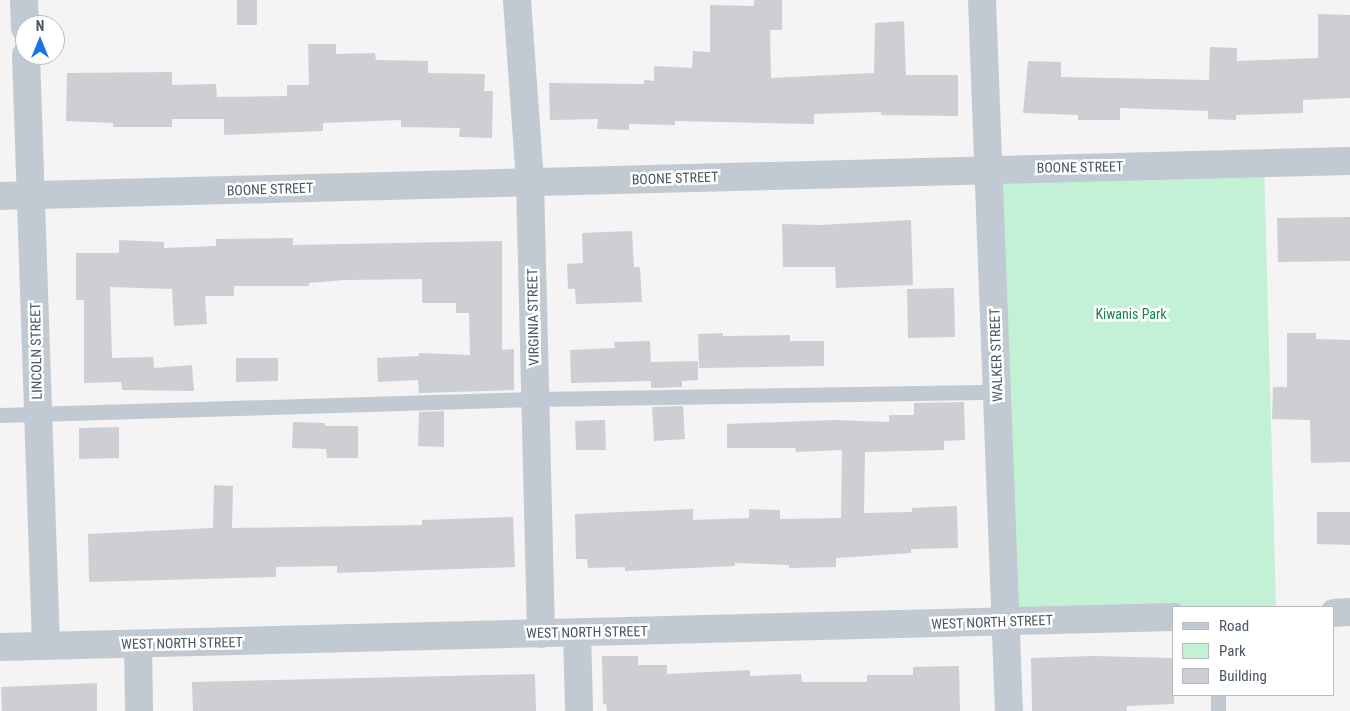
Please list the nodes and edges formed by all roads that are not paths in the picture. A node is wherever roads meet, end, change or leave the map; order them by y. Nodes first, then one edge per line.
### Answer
1 (24, 0) edge
2 (517, 0) edge
3 (982, 0) edge
4 (25, 15) edge
5 (26, 65) edge
6 (1350, 161) edge
7 (988, 170) junction
8 (530, 182) junction
9 (32, 195) junction
10 (0, 196) edge
11 (997, 392) junction
12 (535, 399) junction
13 (38, 414) junction
14 (0, 415) edge
15 (1350, 612) edge
16 (1335, 613) edge
17 (1172, 617) edge
18 (1006, 621) junction
19 (576, 633) junction
20 (542, 634) junction
21 (138, 644) junction
22 (46, 646) junction
23 (0, 648) edge
24 (1218, 696) edge
25 (138, 711) edge
26 (579, 711) edge
27 (1008, 711) edge
28 (1218, 711) edge

1 - 4 street
2 - 8 street, VIRGINIA STREET
3 - 7 street, WALKER STREET
5 - 9 street, LINCOLN STREET
6 - 7 street, BOONE STREET
7 - 8 street, BOONE STREET
7 - 11 street, WALKER STREET
8 - 9 street, BOONE STREET
8 - 12 street, VIRGINIA STREET
9 - 10 street, BOONE STREET
9 - 13 street, LINCOLN STREET
11 - 12 lane
11 - 18 street, WALKER STREET
12 - 13 lane
12 - 20 street, VIRGINIA STREET
13 - 14 lane
13 - 22 street, LINCOLN STREET
15 - 16 street
17 - 18 street, WEST NORTH STREET
18 - 19 street, WEST NORTH STREET
18 - 27 street, WALKER STREET
19 - 20 street, WEST NORTH STREET
19 - 26 street
20 - 21 street, WEST NORTH STREET
21 - 22 street, WEST NORTH STREET
21 - 25 street
22 - 23 street, WEST NORTH STREET
24 - 28 lane

